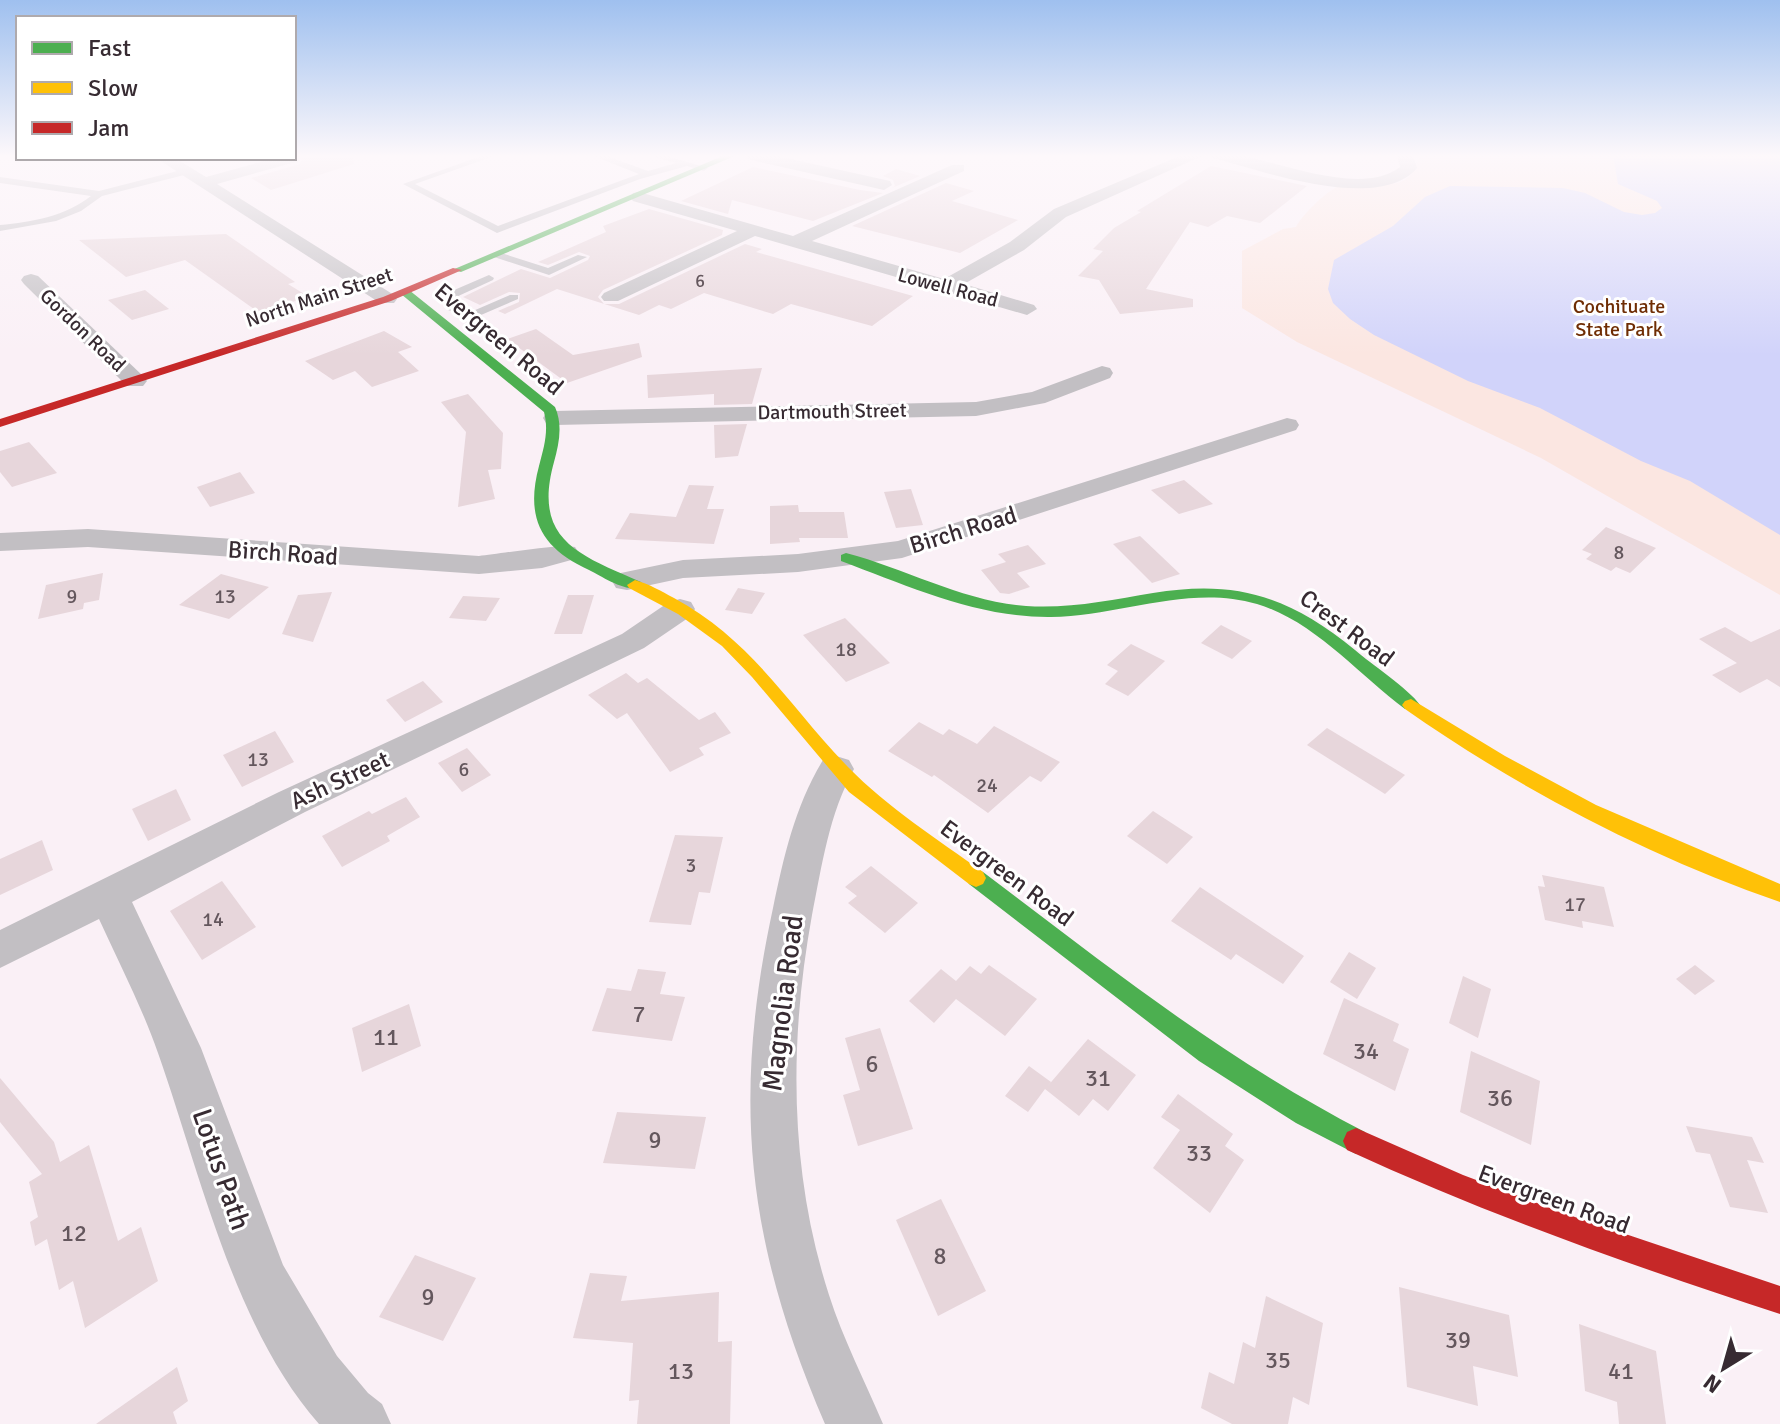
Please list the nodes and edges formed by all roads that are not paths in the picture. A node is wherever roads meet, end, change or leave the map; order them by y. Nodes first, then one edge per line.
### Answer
1 (35, 221) edge
2 (264, 221) edge
3 (480, 221) edge
4 (520, 221) edge
5 (580, 221) edge
6 (720, 221) edge
7 (840, 221) edge
8 (1049, 221) edge
9 (0, 228) edge
10 (752, 231) junction
11 (792, 243) junction
12 (498, 255) junction
13 (582, 257) dead end
14 (451, 274) junction
15 (489, 278) dead end
16 (31, 280) dead end
17 (476, 284) junction
18 (946, 286) junction
19 (405, 292) junction
20 (514, 297) dead end
21 (611, 297) dead end
22 (387, 299) junction
23 (1027, 309) dead end
24 (1102, 373) dead end
25 (135, 381) junction
26 (555, 418) junction
27 (0, 423) edge
28 (1287, 425) dead end
29 (0, 542) edge
30 (565, 553) junction
31 (846, 558) junction
32 (627, 581) junction
33 (680, 609) junction
34 (836, 769) junction
35 (1780, 893) edge
36 (109, 896) junction
37 (0, 950) edge
38 (1780, 1300) edge
39 (362, 1424) edge
40 (854, 1424) edge

1 - 9 lane
2 - 22 street
3 - 4 lane
5 - 12 street, North Main Street
6 - 10 street, Lowell Road
7 - 11 street
8 - 18 street
10 - 11 street, Lowell Road
10 - 21 street
11 - 18 street, Lowell Road
12 - 13 lane
12 - 14 street, North Main Street
14 - 17 lane
14 - 19 street, North Main Street
15 - 17 lane
16 - 25 street, Gordon Road
17 - 20 lane
18 - 23 street, Lowell Road
19 - 22 street, North Main Street
19 - 26 street, Evergreen Road
22 - 25 street, North Main Street
24 - 26 street, Dartmouth Street
25 - 27 street, North Main Street
26 - 30 street, Evergreen Road
28 - 31 street, Birch Road
29 - 30 street, Birch Road
30 - 32 street, Evergreen Road
31 - 32 street, Birch Road
31 - 35 street, Crest Road
32 - 33 street, Evergreen Road
33 - 34 street, Evergreen Road
33 - 36 street, Ash Street
34 - 38 street, Evergreen Road
34 - 40 street, Magnolia Road
36 - 37 street, Ash Street
36 - 39 street, Lotus Path

